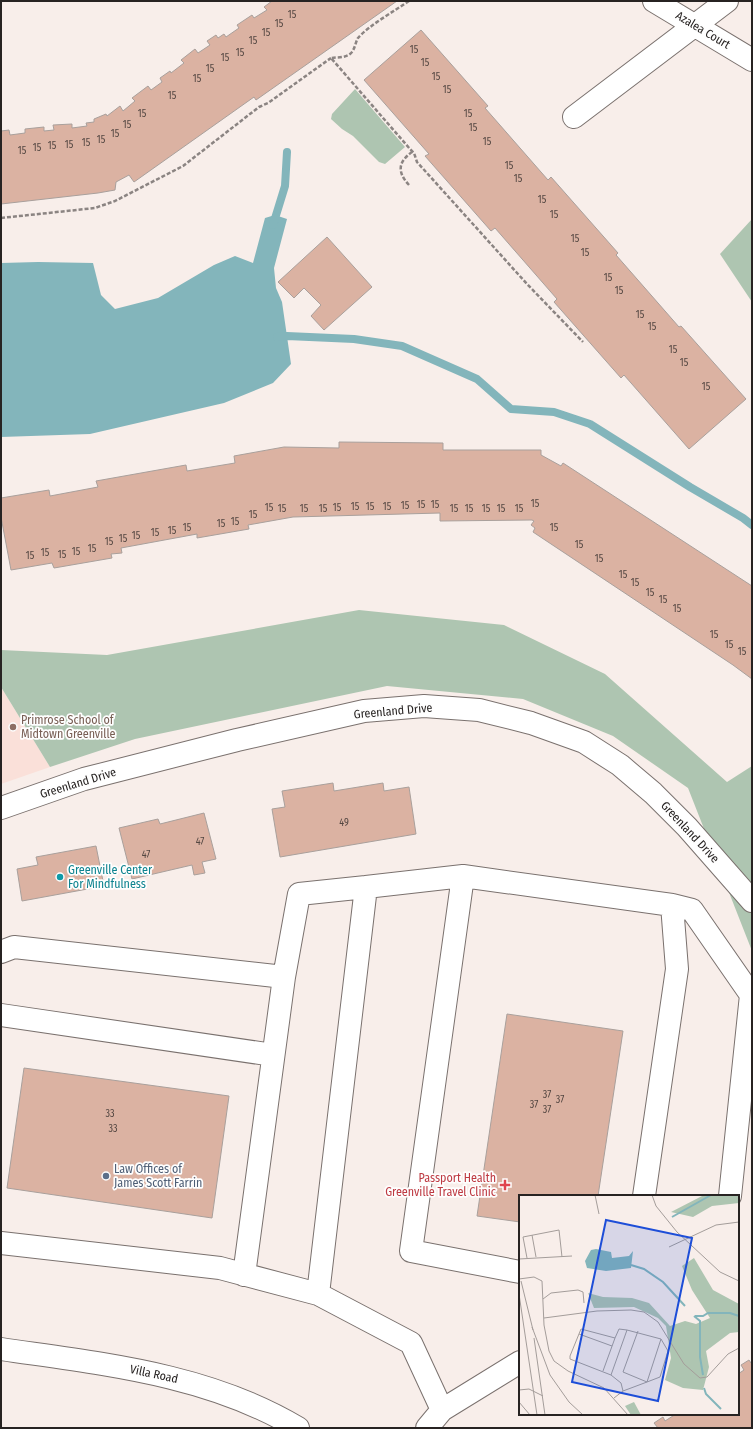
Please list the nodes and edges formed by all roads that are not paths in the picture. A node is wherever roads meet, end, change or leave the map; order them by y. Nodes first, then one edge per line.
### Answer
1 (654, 1) edge
2 (728, 1) edge
3 (696, 26) junction
4 (752, 60) edge
5 (574, 117) dead end
6 (1, 808) edge
7 (463, 876) junction
8 (366, 887) junction
9 (752, 901) edge
10 (672, 905) junction
11 (1, 952) edge
12 (284, 977) junction
13 (1, 1015) edge
14 (273, 1054) junction
15 (644, 1195) edge
16 (730, 1195) edge
17 (1, 1242) edge
18 (519, 1272) edge
19 (244, 1275) junction
20 (318, 1294) junction
21 (1, 1349) edge
22 (519, 1363) edge
23 (442, 1410) junction
24 (298, 1428) edge
25 (426, 1428) edge

1 - 3 street, Azalea Court
2 - 3 street
3 - 4 street, Azalea Court
3 - 5 street
6 - 9 street, Greenland Drive
7 - 8 street
7 - 10 street
7 - 18 street
8 - 12 street
8 - 20 street
10 - 15 street
10 - 16 street
11 - 12 street
12 - 14 street
13 - 14 street
14 - 19 street
17 - 19 street
19 - 20 street
20 - 23 street
21 - 24 street, Villa Road
22 - 23 street
23 - 25 street

